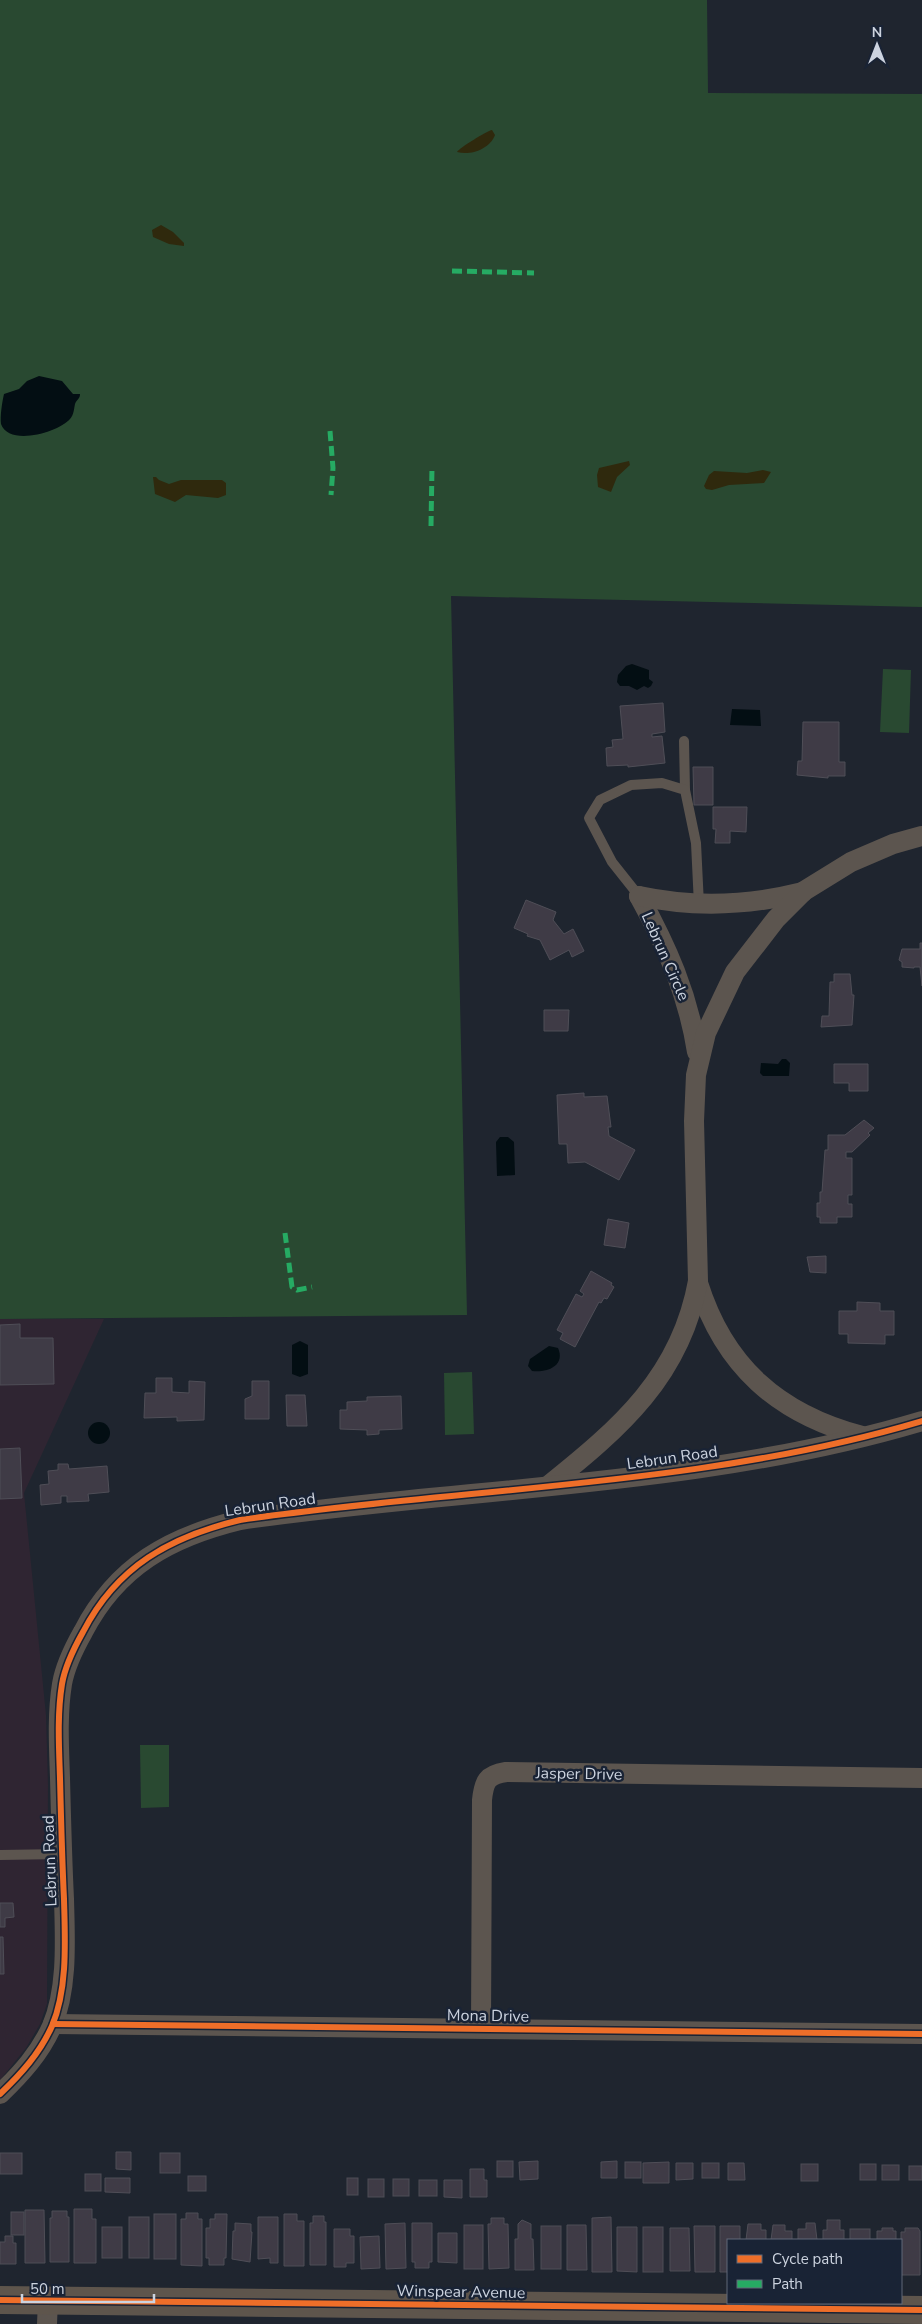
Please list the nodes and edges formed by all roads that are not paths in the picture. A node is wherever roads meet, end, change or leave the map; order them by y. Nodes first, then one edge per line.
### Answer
1 (684, 741) dead end
2 (685, 790) junction
3 (922, 836) edge
4 (804, 891) junction
5 (638, 896) junction
6 (699, 905) junction
7 (699, 1064) junction
8 (698, 1281) junction
9 (922, 1420) edge
10 (866, 1437) junction
11 (549, 1485) junction
12 (922, 1778) edge
13 (62, 1854) junction
14 (0, 1855) edge
15 (53, 2024) junction
16 (481, 2028) junction
17 (922, 2034) edge
18 (0, 2094) edge
19 (0, 2300) edge
20 (48, 2312) edge
21 (908, 2314) edge

1 - 2 lane
2 - 5 lane
2 - 6 lane
3 - 4 street, Lebrun Circle
4 - 6 street, Lebrun Circle
4 - 7 street, Lebrun Circle
5 - 6 street, Lebrun Circle
5 - 7 street, Lebrun Circle
7 - 8 street, Lebrun Circle
8 - 10 street, Lebrun Circle
8 - 11 street, Lebrun Circle
9 - 10 street, Lebrun Road
10 - 11 street, Lebrun Road
11 - 13 street, Lebrun Road
12 - 16 street, Jasper Drive
13 - 14 lane
13 - 15 street, Lebrun Road
15 - 16 street, Mona Drive
15 - 18 street, Lebrun Road
16 - 17 street, Mona Drive
19 - 20 street, Winspear Avenue
20 - 21 street, Winspear Avenue

